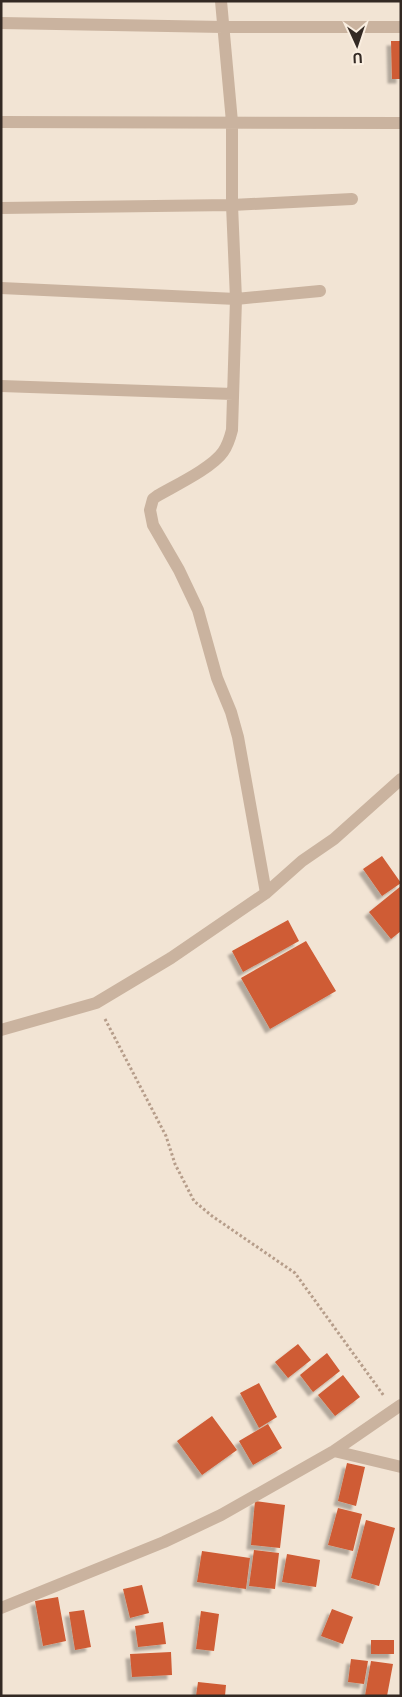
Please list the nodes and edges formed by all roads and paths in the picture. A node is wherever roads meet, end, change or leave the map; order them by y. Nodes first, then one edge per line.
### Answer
1 (222, 1) edge
2 (1, 24) edge
3 (223, 27) junction
4 (401, 27) edge
5 (1, 122) edge
6 (232, 122) junction
7 (401, 123) edge
8 (352, 199) dead end
9 (232, 205) junction
10 (1, 208) edge
11 (1, 288) edge
12 (320, 291) dead end
13 (236, 299) junction
14 (1, 386) edge
15 (233, 394) junction
16 (401, 779) edge
17 (266, 893) junction
18 (96, 1003) junction
19 (1, 1030) edge
20 (398, 1408) edge
21 (334, 1451) junction
22 (401, 1467) edge
23 (1, 1608) edge

1 - 3 street
2 - 3 street
3 - 4 street
3 - 6 street
5 - 6 street
6 - 7 street
6 - 9 street
8 - 9 street
9 - 10 street
9 - 13 street
11 - 13 street
12 - 13 street
13 - 15 street
14 - 15 street
15 - 17 street
16 - 17 street
17 - 18 street
18 - 19 street
18 - 20 path
20 - 21 street
21 - 22 street
21 - 23 street

